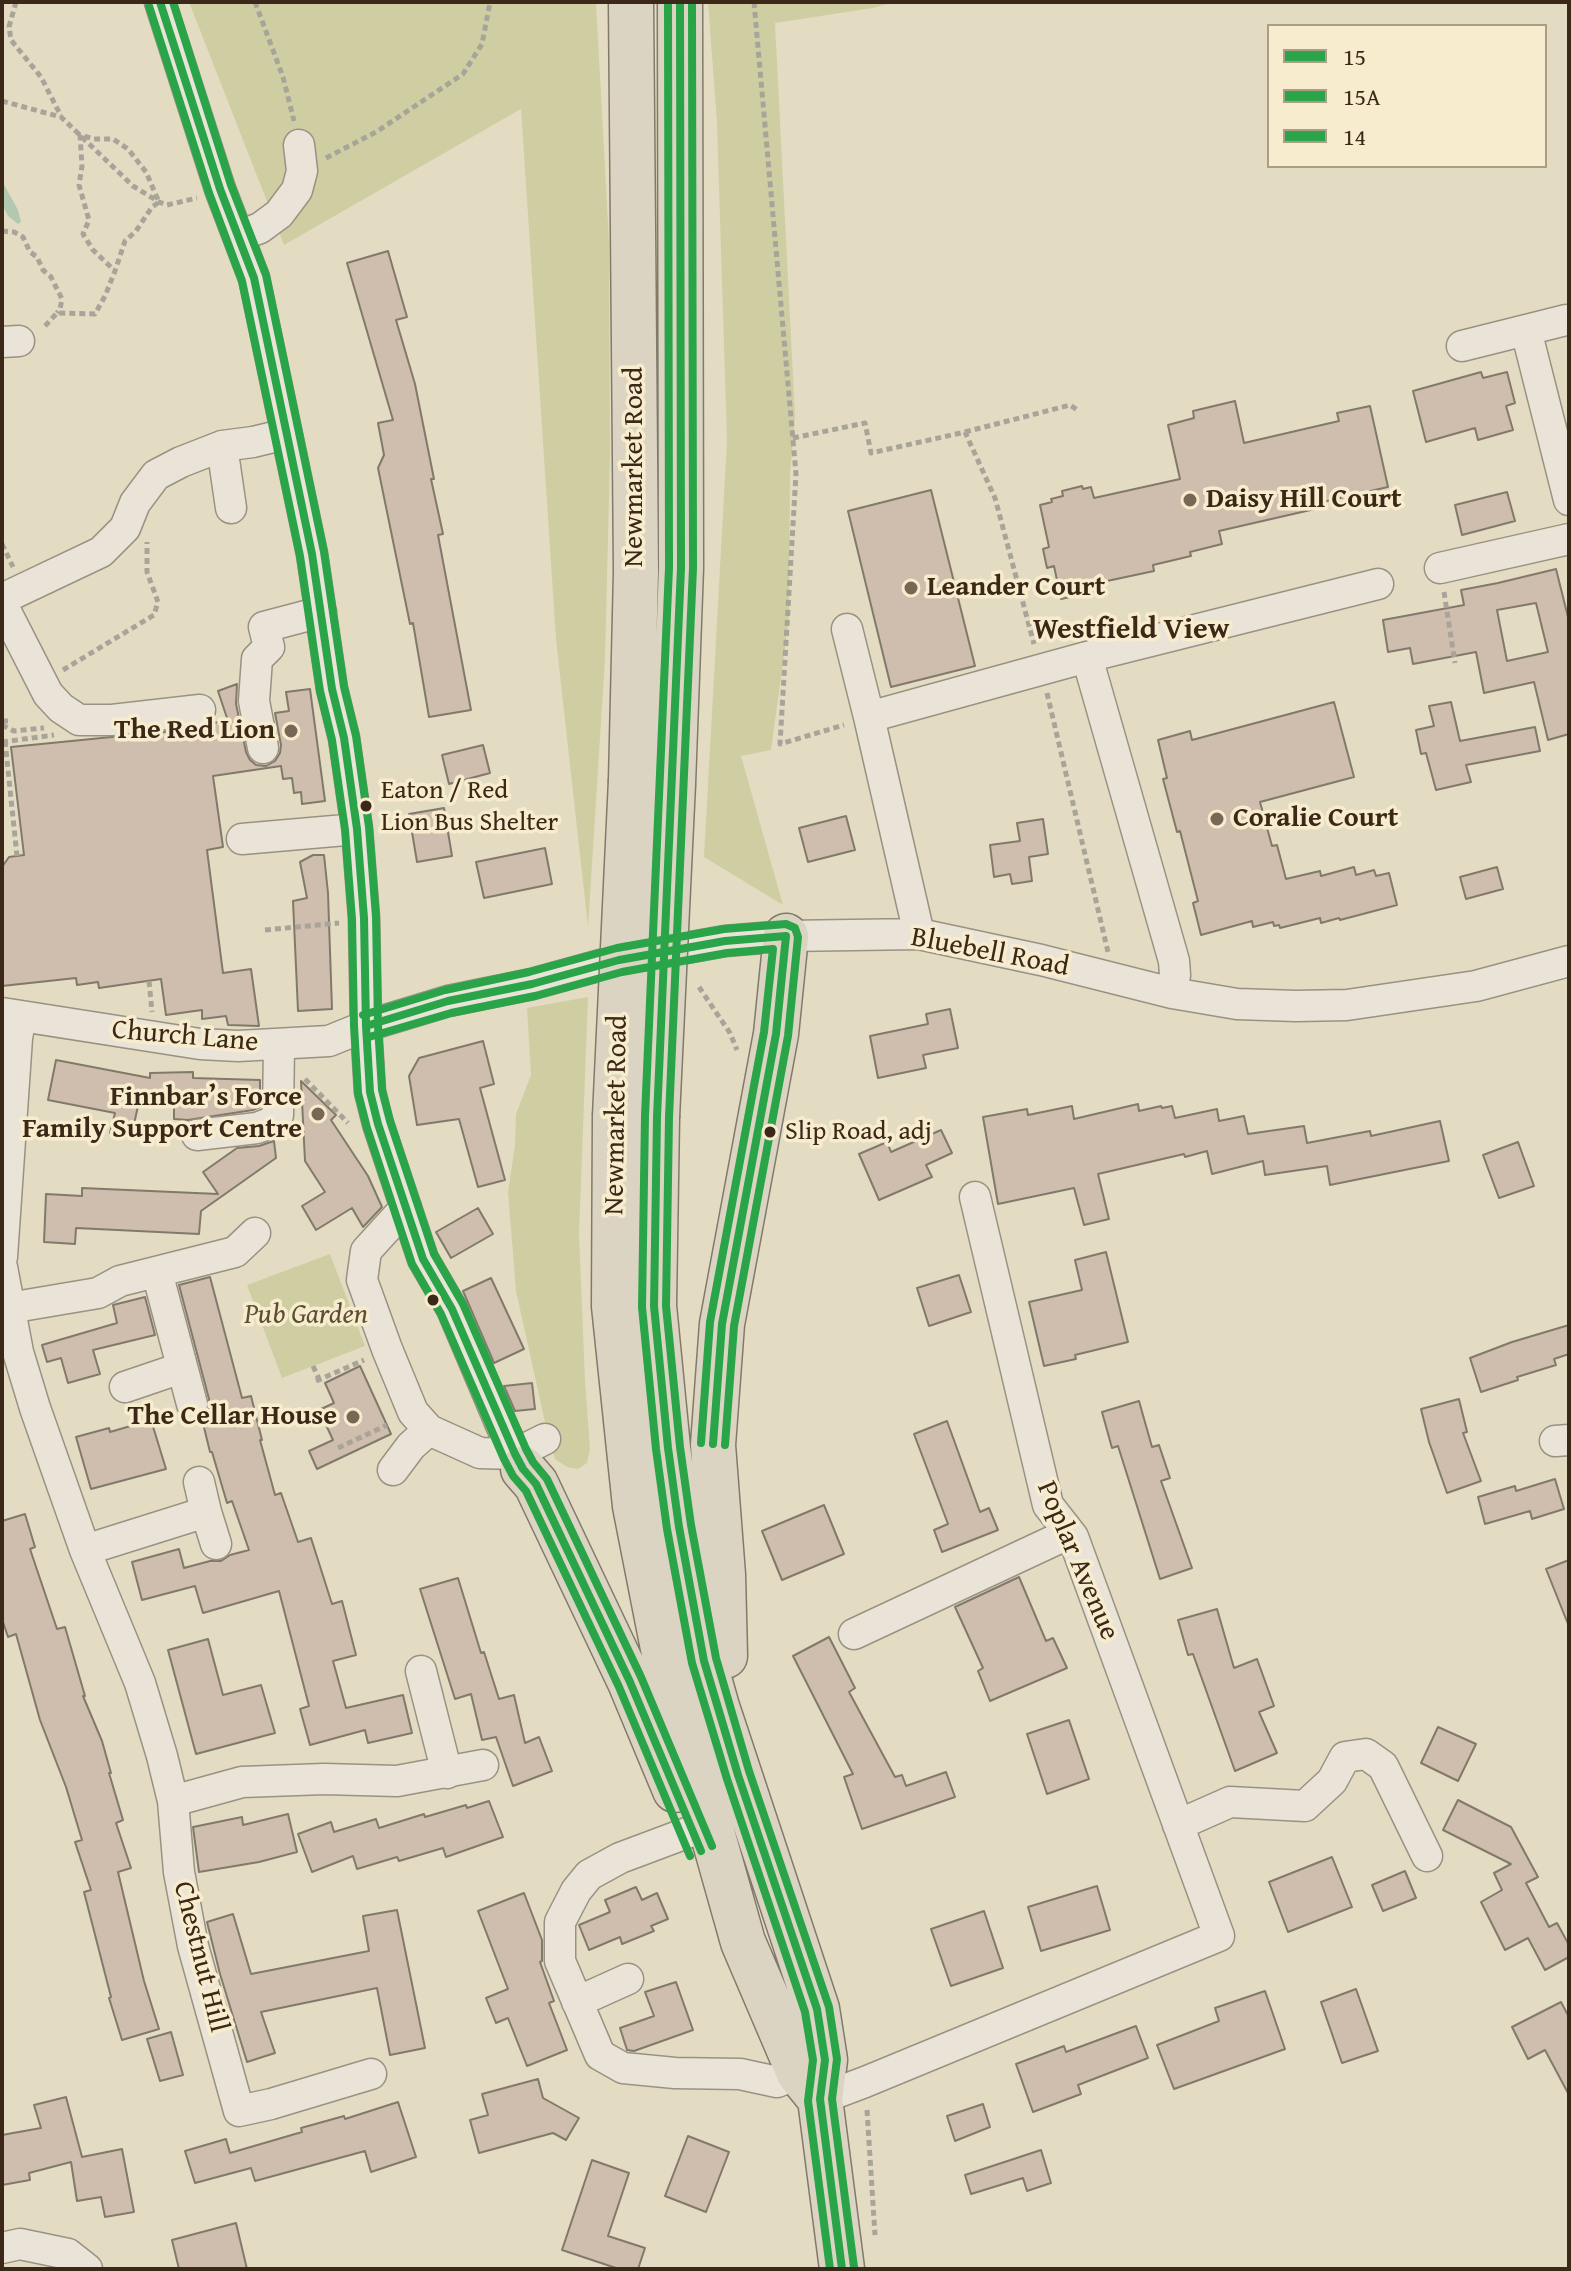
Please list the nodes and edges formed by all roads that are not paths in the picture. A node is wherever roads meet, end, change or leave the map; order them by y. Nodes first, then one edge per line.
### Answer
1 (160, 2) edge
2 (631, 2) edge
3 (680, 2) edge
4 (300, 158) road end
5 (239, 236) junction
6 (1566, 320) dead end
7 (1526, 330) junction
8 (1462, 346) dead end
9 (286, 434) junction
10 (222, 446) junction
11 (1569, 500) edge
12 (231, 508) dead end
13 (1569, 539) edge
14 (1440, 568) road end
15 (1378, 584) dead end
16 (2, 602) edge
17 (321, 612) junction
18 (847, 629) dead end
19 (1087, 657) junction
20 (200, 710) dead end
21 (869, 717) junction
22 (263, 748) dead end
23 (357, 829) junction
24 (242, 839) dead end
25 (919, 934) junction
26 (786, 936) junction
27 (1569, 961) edge
28 (1172, 993) junction
29 (11, 1015) edge
30 (366, 1026) junction
31 (279, 1045) junction
32 (636, 1116) junction
33 (197, 1135) dead end
34 (975, 1197) dead end
35 (406, 1207) junction
36 (245, 1242) dead end
37 (2, 1257) edge
38 (2, 1267) edge
39 (157, 1272) junction
40 (9, 1308) junction
41 (181, 1368) junction
42 (125, 1387) dead end
43 (192, 1404) dead end
44 (429, 1430) junction
45 (528, 1454) junction
46 (393, 1470) dead end
47 (199, 1482) dead end
48 (206, 1512) junction
49 (1070, 1533) junction
50 (216, 1544) dead end
51 (85, 1550) junction
52 (854, 1634) dead end
53 (421, 1671) dead end
54 (717, 1707) junction
55 (483, 1765) dead end
56 (447, 1773) junction
57 (173, 1801) junction
58 (1178, 1825) junction
59 (692, 1831) junction
60 (1427, 1856) dead end
61 (743, 1942) junction
62 (628, 1979) dead end
63 (577, 2002) junction
64 (371, 2074) dead end
65 (810, 2086) junction
66 (2, 2248) edge
67 (87, 2269) edge
68 (842, 2269) edge

1 - 5 street
2 - 32 highway, Newmarket Road, bridge
3 - 32 highway, Newmarket Road, bridge
4 - 5 street
5 - 9 street
6 - 7 street
7 - 8 street
7 - 11 street
9 - 10 street
9 - 17 street
10 - 12 street
10 - 16 street
13 - 14 street
15 - 19 street
16 - 20 street
17 - 22 street
17 - 23 street
18 - 21 street
19 - 21 street
19 - 28 street
21 - 25 street
23 - 24 street
23 - 30 street
25 - 26 street, Bluebell Road
25 - 28 street, Bluebell Road
26 - 30 street, Bluebell Road
26 - 54 highway
27 - 28 street, Bluebell Road
29 - 31 street, Church Lane
29 - 37 street
30 - 31 street, Church Lane
30 - 35 street
31 - 33 street
32 - 54 highway, Newmarket Road
32 - 61 highway, Newmarket Road
34 - 49 street, Poplar Avenue
35 - 44 street
35 - 45 street
36 - 39 street
38 - 40 street, Chestnut Hill
39 - 40 street
39 - 41 street
40 - 51 street, Chestnut Hill
41 - 42 street
41 - 43 street
44 - 45 street
44 - 46 street
45 - 59 highway
47 - 48 street
48 - 50 street
48 - 51 street
49 - 52 street
49 - 58 street, Poplar Avenue
51 - 57 street, Chestnut Hill
53 - 56 street
54 - 65 highway, Newmarket Road
55 - 56 street
56 - 57 street
57 - 64 street, Chestnut Hill
58 - 60 street
58 - 65 street, Poplar Avenue
59 - 61 highway
59 - 63 street
61 - 65 highway, Newmarket Road
62 - 63 street
63 - 65 street, Poplar Avenue
65 - 68 highway, Newmarket Road
66 - 67 street

